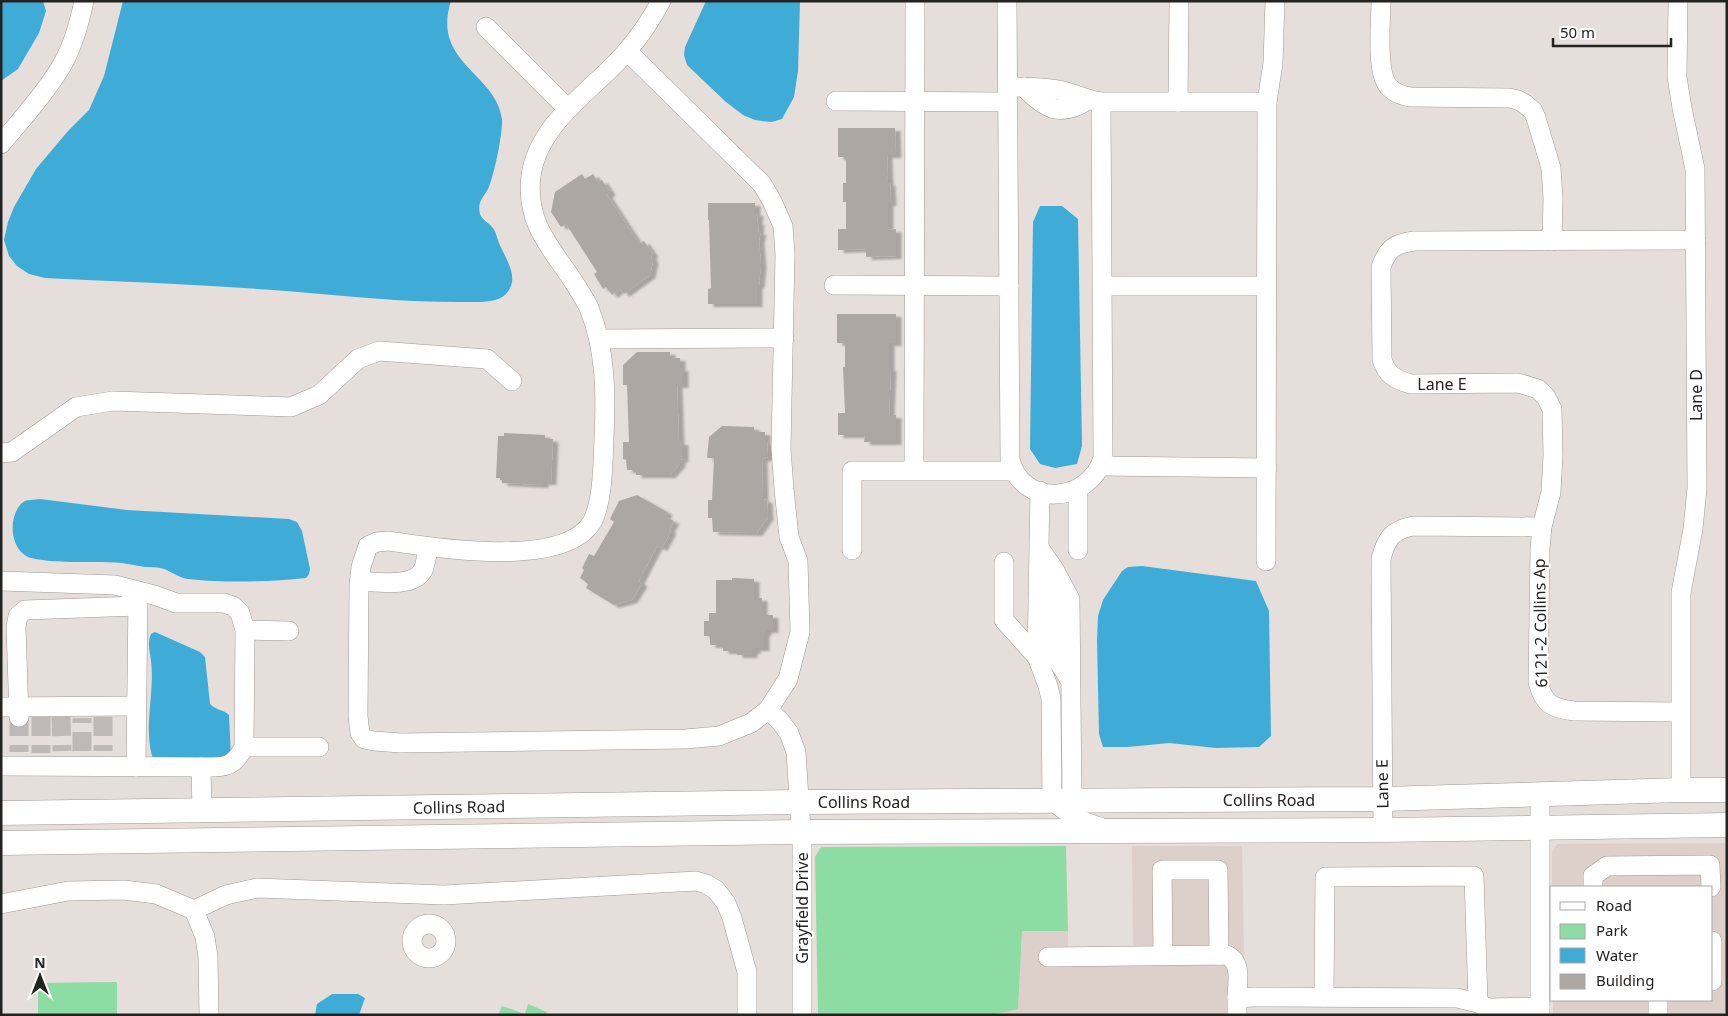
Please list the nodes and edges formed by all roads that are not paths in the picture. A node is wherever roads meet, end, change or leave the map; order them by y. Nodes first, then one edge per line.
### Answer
1 (84, 1) edge
2 (661, 1) edge
3 (915, 1) edge
4 (1008, 1) edge
5 (1179, 1) edge
6 (1274, 1) edge
7 (1381, 1) edge
8 (1678, 1) edge
9 (486, 27) dead end
10 (627, 52) junction
11 (1013, 92) junction
12 (836, 101) dead end
13 (1095, 101) junction
14 (915, 102) junction
15 (1178, 102) junction
16 (1267, 102) junction
17 (568, 109) junction
18 (1, 144) edge
19 (1696, 240) junction
20 (1552, 241) junction
21 (834, 285) dead end
22 (914, 285) junction
23 (1009, 286) junction
24 (1103, 286) junction
25 (1266, 286) junction
26 (784, 338) junction
27 (599, 339) junction
28 (512, 381) dead end
29 (1, 453) edge
30 (1101, 466) junction
31 (1267, 468) junction
32 (914, 470) junction
33 (1014, 471) junction
34 (1078, 490) junction
35 (1040, 491) junction
36 (1542, 527) junction
37 (428, 547) junction
38 (1040, 549) junction
39 (852, 550) dead end
40 (1078, 550) dead end
41 (1266, 561) dead end
42 (1004, 562) dead end
43 (1, 581) edge
44 (360, 581) junction
45 (138, 598) junction
46 (245, 630) junction
47 (289, 630) dead end
48 (1037, 656) junction
49 (136, 706) junction
50 (13, 710) edge
51 (768, 710) junction
52 (1680, 712) junction
53 (244, 748) junction
54 (319, 748) dead end
55 (13, 762) edge
56 (136, 767) junction
57 (201, 767) junction
58 (1681, 790) junction
59 (1727, 790) edge
60 (1540, 794) junction
61 (1382, 799) junction
62 (1062, 801) junction
63 (798, 802) junction
64 (202, 810) junction
65 (1, 813) edge
66 (1727, 825) edge
67 (1540, 826) junction
68 (1382, 830) junction
69 (1111, 831) junction
70 (801, 832) junction
71 (1, 843) edge
72 (1593, 886) edge
73 (1711, 886) edge
74 (428, 894) junction
75 (1, 904) edge
76 (194, 910) junction
77 (428, 924) dead end
78 (1219, 954) junction
79 (1162, 955) junction
80 (1048, 957) dead end
81 (1546, 958) edge
82 (1324, 997) junction
83 (1658, 1001) edge
84 (1237, 1006) edge
85 (1471, 1006) edge
86 (1540, 1011) edge
87 (209, 1015) edge
88 (748, 1015) edge
89 (802, 1015) edge
90 (1658, 1015) edge

1 - 18 street
2 - 10 street
3 - 14 street
4 - 11 street
5 - 15 street
6 - 16 street
7 - 20 street
8 - 19 street, Lane D
9 - 17 street
10 - 17 street
10 - 26 street
11 - 13 street
11 - 14 street
11 - 23 street
12 - 14 street
13 - 15 street
13 - 24 street
14 - 22 street
15 - 16 street
16 - 25 street
17 - 27 street
19 - 20 street
19 - 52 street, Lane D
20 - 36 street, Lane E
21 - 22 street
22 - 23 street
22 - 32 street
23 - 33 street
24 - 25 street
24 - 30 street
25 - 31 street
26 - 27 street
26 - 51 street
27 - 37 street
28 - 29 street
30 - 31 street
30 - 34 street
31 - 41 street
32 - 33 street
32 - 39 street
33 - 35 street
34 - 35 street
34 - 40 street
35 - 38 street
36 - 52 street, 6121-2 Collins Ap
36 - 61 street, Lane E
37 - 44 street
37 - 44 street
38 - 48 street
38 - 62 street
42 - 48 street
43 - 45 street
44 - 51 street
45 - 46 street
45 - 49 street
45 - 50 street
46 - 47 street
46 - 53 street
48 - 62 street
49 - 50 street
49 - 56 street
51 - 63 street, Grayfield Drive
52 - 58 street, Lane D
53 - 54 street
53 - 57 street
55 - 56 street
56 - 57 street
57 - 64 street
58 - 59 main road, Collins Road
58 - 60 main road, Collins Road
60 - 61 main road, Collins Road
60 - 67 street
61 - 62 main road, Collins Road
61 - 68 street, Lane E
62 - 63 main road, Collins Road
62 - 69 street
63 - 64 main road, Collins Road
63 - 70 street, Grayfield Drive
64 - 65 main road, Collins Road
66 - 67 main road, Collins Road
67 - 68 main road, Collins Road
67 - 81 street
68 - 69 main road, Collins Road
69 - 70 main road, Collins Road
70 - 71 main road, Collins Road
70 - 89 street, Grayfield Drive
72 - 73 street
74 - 76 street
74 - 77 street
74 - 88 street
75 - 76 street
76 - 87 street
78 - 79 street
78 - 79 street
78 - 84 street
79 - 80 street
81 - 86 street
82 - 84 street
82 - 85 street
82 - 85 street
83 - 90 street
85 - 86 street

